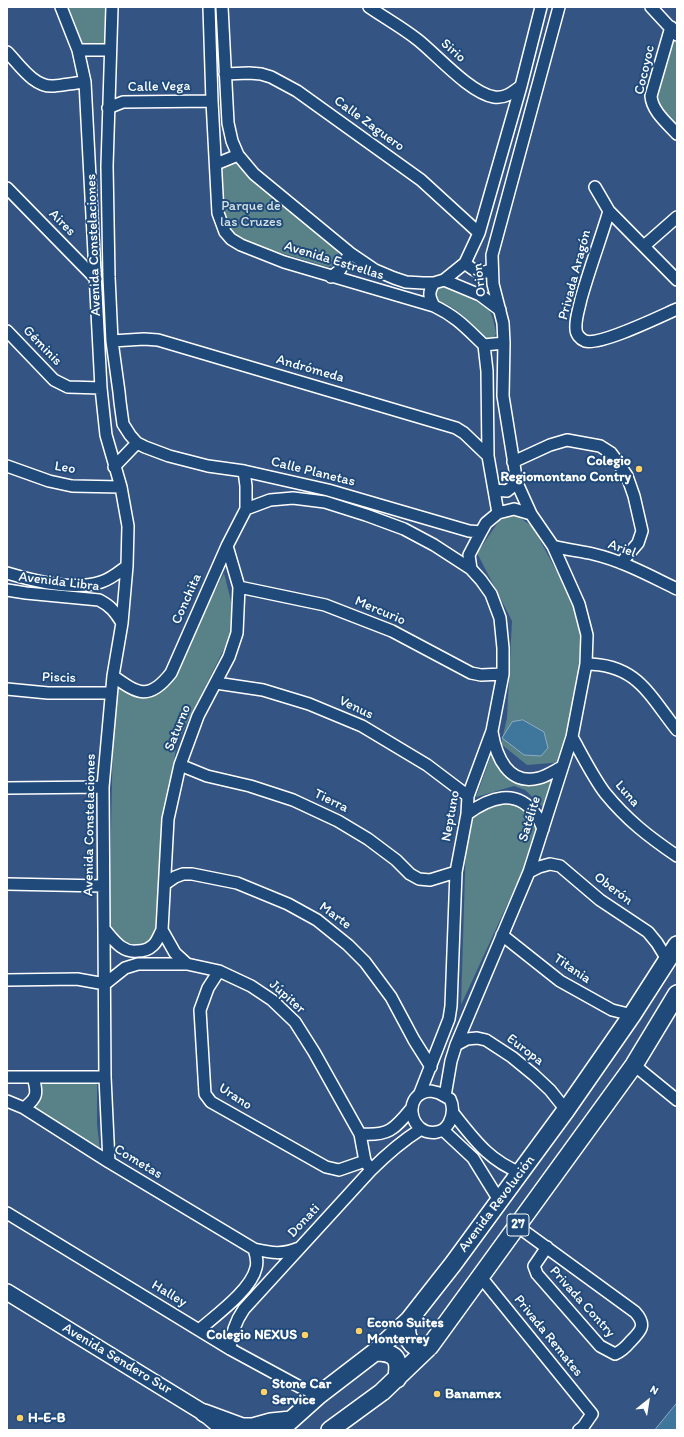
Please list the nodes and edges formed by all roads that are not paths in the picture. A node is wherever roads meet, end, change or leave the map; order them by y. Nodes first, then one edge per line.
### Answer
1 (61, 7) edge
2 (112, 7) edge
3 (209, 7) edge
4 (222, 7) edge
5 (369, 7) edge
6 (541, 7) edge
7 (559, 7) edge
8 (652, 7) edge
9 (674, 31) edge
10 (78, 50) junction
11 (110, 50) junction
12 (7, 52) edge
13 (225, 74) junction
14 (85, 82) junction
15 (521, 86) junction
16 (212, 101) junction
17 (108, 108) junction
18 (677, 134) edge
19 (238, 155) junction
20 (216, 164) junction
21 (595, 187) dead end
22 (7, 188) edge
23 (609, 211) junction
24 (677, 217) edge
25 (479, 233) junction
26 (644, 246) junction
27 (350, 253) junction
28 (465, 263) junction
29 (492, 269) junction
30 (332, 277) junction
31 (96, 278) junction
32 (677, 280) edge
33 (439, 282) junction
34 (434, 306) junction
35 (677, 309) edge
36 (500, 310) junction
37 (7, 331) edge
38 (112, 341) junction
39 (504, 343) junction
40 (484, 345) junction
41 (101, 388) junction
42 (137, 443) junction
43 (488, 456) junction
44 (513, 462) junction
45 (7, 466) edge
46 (114, 467) junction
47 (244, 471) junction
48 (517, 483) junction
49 (121, 488) junction
50 (495, 490) junction
51 (246, 509) junction
52 (498, 513) junction
53 (531, 514) junction
54 (481, 532) junction
55 (226, 546) junction
56 (553, 546) junction
57 (621, 563) junction
58 (127, 566) junction
59 (471, 569) junction
60 (7, 573) edge
61 (239, 587) junction
62 (677, 589) edge
63 (7, 590) edge
64 (122, 623) junction
65 (586, 664) junction
66 (503, 674) junction
67 (113, 676) junction
68 (216, 683) junction
69 (7, 689) edge
70 (111, 693) junction
71 (677, 730) edge
72 (492, 731) junction
73 (572, 737) junction
74 (180, 765) junction
75 (562, 767) junction
76 (103, 786) junction
77 (7, 788) edge
78 (468, 796) junction
79 (467, 814) junction
80 (543, 829) junction
81 (677, 856) edge
82 (456, 872) junction
83 (529, 872) junction
84 (7, 884) edge
85 (165, 884) junction
86 (104, 886) junction
87 (105, 930) junction
88 (162, 930) junction
89 (502, 935) junction
90 (677, 945) edge
91 (668, 961) junction
92 (187, 964) junction
93 (219, 971) junction
94 (7, 980) edge
95 (105, 984) junction
96 (677, 994) edge
97 (632, 1015) junction
98 (456, 1045) junction
99 (634, 1065) junction
100 (431, 1067) junction
101 (7, 1077) edge
102 (33, 1077) junction
103 (105, 1077) junction
104 (420, 1093) junction
105 (446, 1096) junction
106 (677, 1100) edge
107 (7, 1101) edge
108 (24, 1108) junction
109 (411, 1109) junction
110 (566, 1110) junction
111 (453, 1113) junction
112 (422, 1129) junction
113 (443, 1130) junction
114 (360, 1134) junction
115 (109, 1162) junction
116 (368, 1166) junction
117 (521, 1173) junction
118 (499, 1200) junction
119 (7, 1213) edge
120 (517, 1226) junction
121 (547, 1247) junction
122 (299, 1248) junction
123 (254, 1249) junction
124 (480, 1276) junction
125 (7, 1292) edge
126 (409, 1320) junction
127 (198, 1330) junction
128 (430, 1346) junction
129 (230, 1348) junction
130 (375, 1352) junction
131 (397, 1379) junction
132 (319, 1395) junction
133 (204, 1413) junction
134 (286, 1425) edge
135 (224, 1430) edge
136 (330, 1430) edge
137 (579, 1430) edge

1 - 10 street, Avenida Constelaciones
2 - 11 street, Avenida Constelaciones
3 - 16 street, Avenida Estrellas
4 - 13 street, Avenida Estrellas
5 - 15 street, Sirio
6 - 15 street, Orión
7 - 29 street, Orión
8 - 9 street, Cocoyoc
9 - 18 street, Cocoyoc
10 - 11 street
10 - 14 street, Avenida Constelaciones
11 - 17 street, Avenida Constelaciones
12 - 14 street
13 - 19 street, Avenida Estrellas
13 - 25 street, Calle Zaguero
14 - 31 street, Avenida Constelaciones
15 - 25 street, Orión
16 - 17 street, Calle Vega
16 - 20 street, Avenida Estrellas
17 - 38 street, Avenida Constelaciones
19 - 20 street
19 - 27 street, Avenida Estrellas
20 - 30 street, Avenida Estrellas
21 - 23 street
22 - 31 street, Aires
23 - 26 street
23 - 35 street, Privada Aragón
24 - 26 street
25 - 28 street, Orión
26 - 32 street
27 - 30 street
27 - 33 street, Avenida Estrellas
28 - 29 street
28 - 33 street, Orión
29 - 36 street, Orión
30 - 34 street, Avenida Estrellas
31 - 41 street, Avenida Constelaciones
33 - 34 street
33 - 36 street, Avenida Estrellas
34 - 40 street, Avenida Estrellas
36 - 39 street, Orión
37 - 41 street, Géminis
38 - 42 street, Avenida Constelaciones
38 - 43 street, Andrómeda
39 - 40 street
39 - 44 street, Orión
40 - 43 street
41 - 46 street, Avenida Constelaciones
42 - 46 street
42 - 47 street, Calle Planetas
43 - 50 street
44 - 48 street, Orión
44 - 57 street
45 - 49 street, Leo
46 - 49 street, Avenida Constelaciones
47 - 51 street, Conchita
47 - 54 street, Calle Planetas
48 - 50 street
48 - 53 street, Orión
49 - 58 street, Avenida Constelaciones
50 - 52 street
51 - 55 street, Conchita
51 - 59 street, Calle Planetas
52 - 53 street
52 - 54 street
53 - 56 street, Orión
54 - 59 street
55 - 61 street, Saturno
55 - 67 street, Conchita
56 - 57 street, Ariel
56 - 65 street, Satélite
57 - 62 street, Ariel
58 - 60 street, Avenida Libra
58 - 64 street, Avenida Constelaciones
59 - 66 street, Neptuno
61 - 66 street, Mercurio
61 - 68 street, Saturno
63 - 64 street, Avenida Libra
64 - 67 street, Avenida Constelaciones
65 - 71 street
65 - 73 street, Satélite
66 - 72 street, Neptuno
67 - 70 street, Avenida Constelaciones
68 - 74 street, Saturno
68 - 78 street, Venus
69 - 70 street, Piscis
70 - 76 street, Avenida Constelaciones
72 - 75 street
72 - 78 street, Neptuno
73 - 75 street, Satélite
73 - 81 street, Luna
74 - 82 street, Tierra
74 - 85 street, Saturno
75 - 80 street, Satélite
76 - 77 street
76 - 86 street, Avenida Constelaciones
78 - 79 street, Neptuno
79 - 80 street
79 - 82 street, Neptuno
80 - 83 street, Satélite
82 - 100 street, Neptuno
83 - 89 street, Satélite
83 - 91 street, Oberón
84 - 86 street
85 - 88 street, Saturno
85 - 100 street, Marte
86 - 87 street, Avenida Constelaciones
87 - 88 street, Saturno
87 - 95 street, Avenida Constelaciones
88 - 92 street
89 - 97 street, Titania
89 - 98 street, Satélite
90 - 91 main road, Avenida Revolución / 27
91 - 97 main road, Avenida Revolución / 27
92 - 93 street, Júpiter
92 - 95 street, Júpiter
93 - 114 street, Júpiter
93 - 116 street, Urano
94 - 95 street
95 - 103 street, Avenida Constelaciones
96 - 99 main road, Avenida Revolución / 27
97 - 110 main road, Avenida Revolución / 27
98 - 105 street, Satélite
98 - 110 street, Europa
99 - 106 street
99 - 120 main road, Avenida Revolución / 27
100 - 104 street, Neptuno
101 - 102 street
102 - 103 street
102 - 108 street
103 - 115 street, Avenida Constelaciones
104 - 105 street
104 - 109 street
105 - 111 street
107 - 108 street, Cometas
108 - 115 street, Cometas
109 - 112 street
109 - 114 street
110 - 117 main road, Avenida Revolución / 27
111 - 113 street
111 - 117 street
112 - 113 street
112 - 116 street, Donati
113 - 118 street
114 - 116 street, Júpiter
115 - 123 street, Cometas
116 - 122 street, Donati
117 - 118 main road, Avenida Revolución / 27
118 - 126 main road, Avenida Revolución / 27
119 - 127 street, Halley
120 - 121 street, Privada Contry
120 - 124 main road, Avenida Revolución / 27
121 - 121 street, Privada Contry
122 - 123 street, Cometas
122 - 129 street, Donati
123 - 127 street
124 - 128 main road, Avenida Revolución / 27
124 - 137 street, Privada Remates
125 - 133 main road, Avenida Sendero Sur
126 - 128 main road
126 - 130 main road, Avenida Revolución / 27
127 - 129 street, Halley
128 - 131 main road, Avenida Revolución / 27
129 - 132 street, Halley
130 - 131 main road
130 - 132 main road, Avenida Revolución / 27
131 - 136 main road, Avenida Revolución / 27
132 - 134 main road, Avenida Revolución / 27
133 - 134 main road
133 - 135 main road, Avenida Sendero Sur

